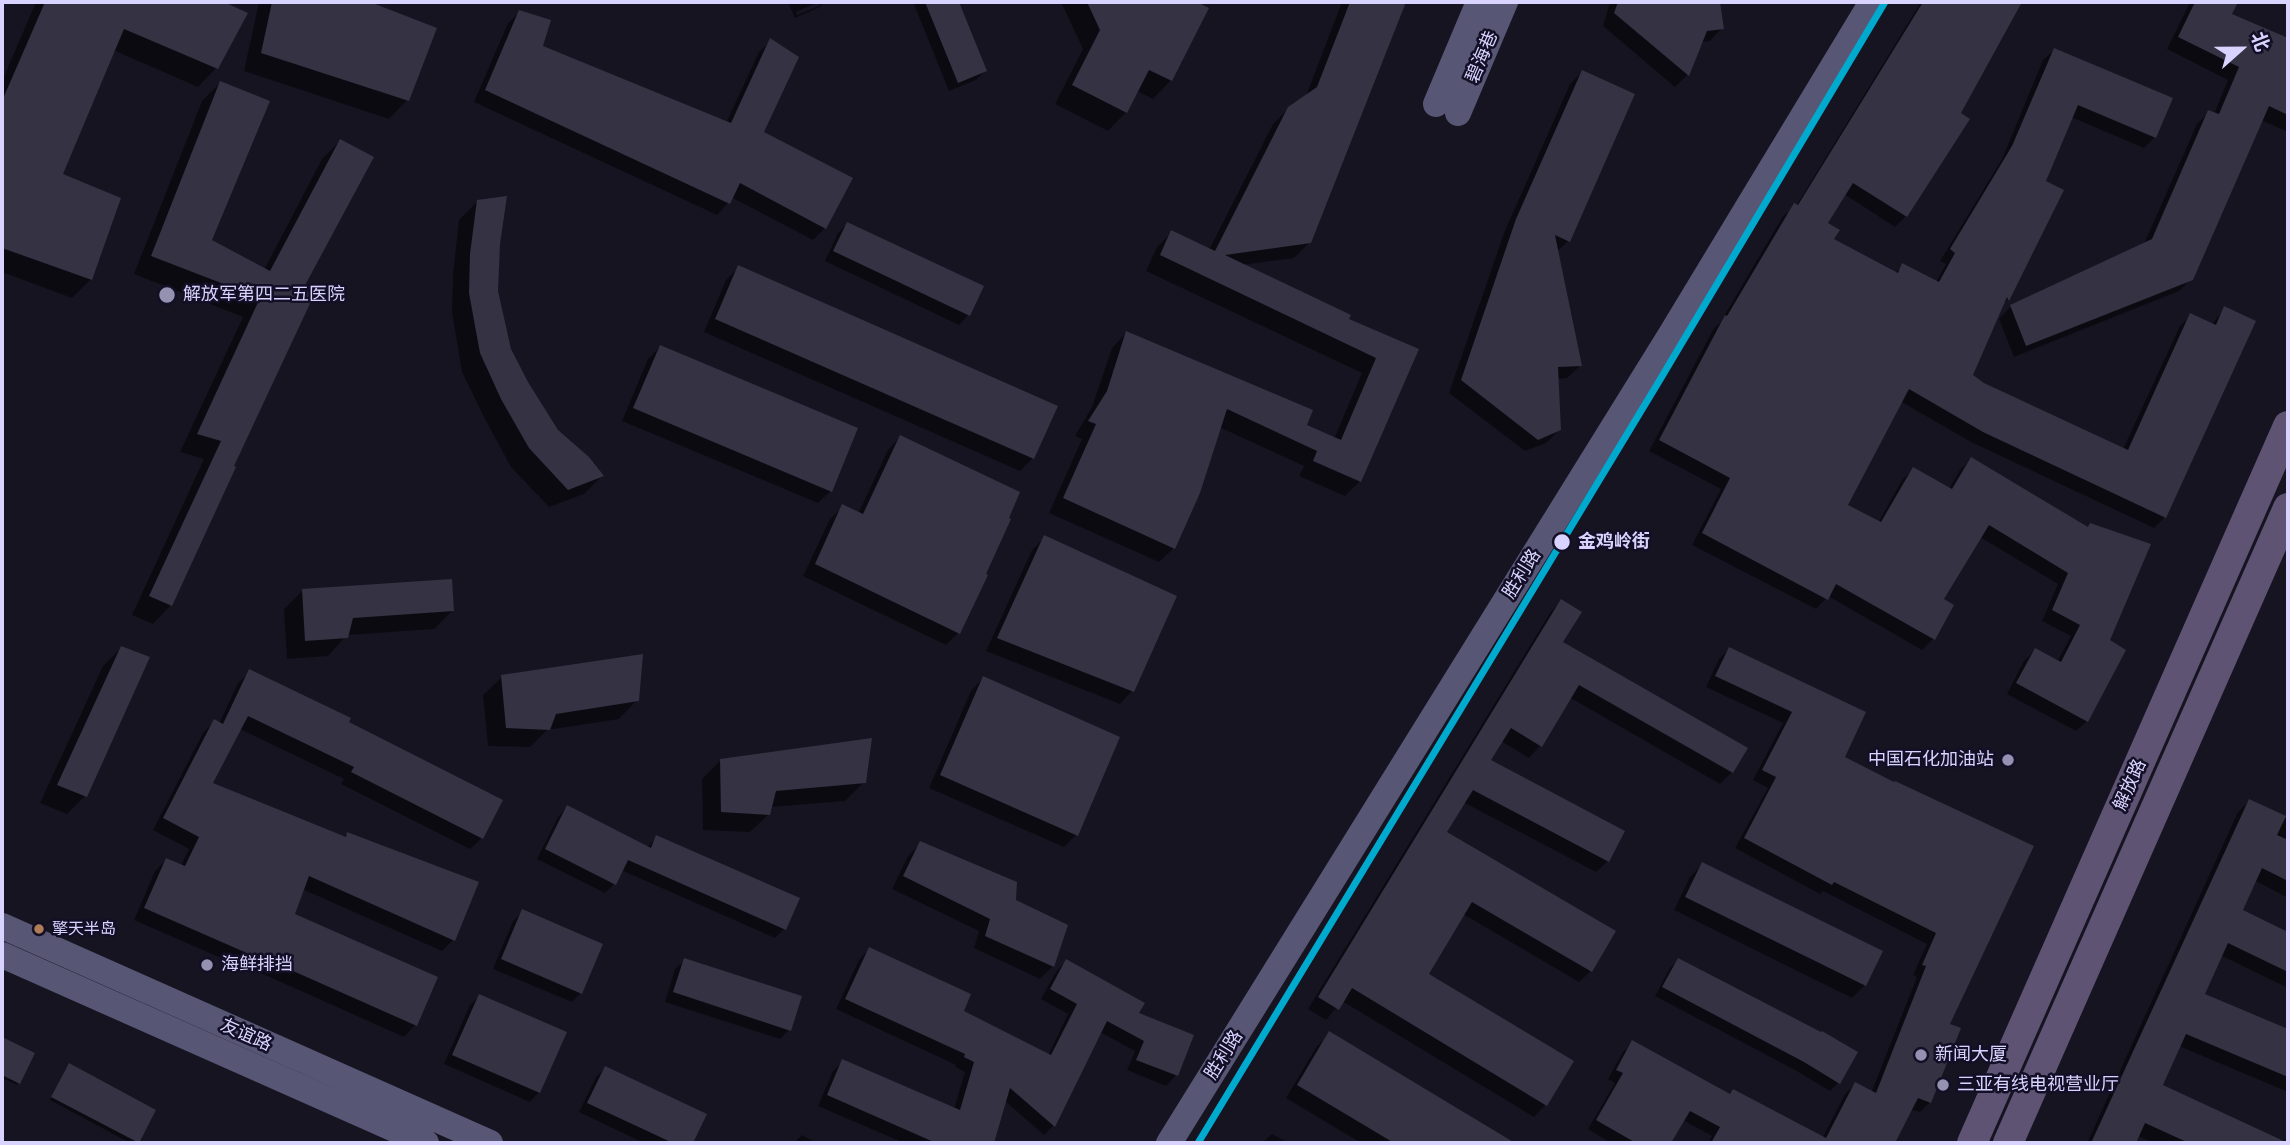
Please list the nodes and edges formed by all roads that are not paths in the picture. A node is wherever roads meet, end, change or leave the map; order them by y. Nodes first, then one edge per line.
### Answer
1 (1479, 2) edge
2 (1505, 2) edge
3 (1872, 2) edge
4 (2288, 426) edge
5 (2288, 508) edge
6 (2, 926) edge
7 (2, 955) edge
8 (426, 1143) edge
9 (490, 1143) edge
10 (1169, 1143) edge
11 (1972, 1143) edge
12 (2008, 1143) edge

1 - 2 street, 碧海巷
3 - 10 street, 胜利路
4 - 11 main road, 解放路
5 - 12 main road, 解放路
6 - 9 street, 友谊路
7 - 8 street, 友谊路

